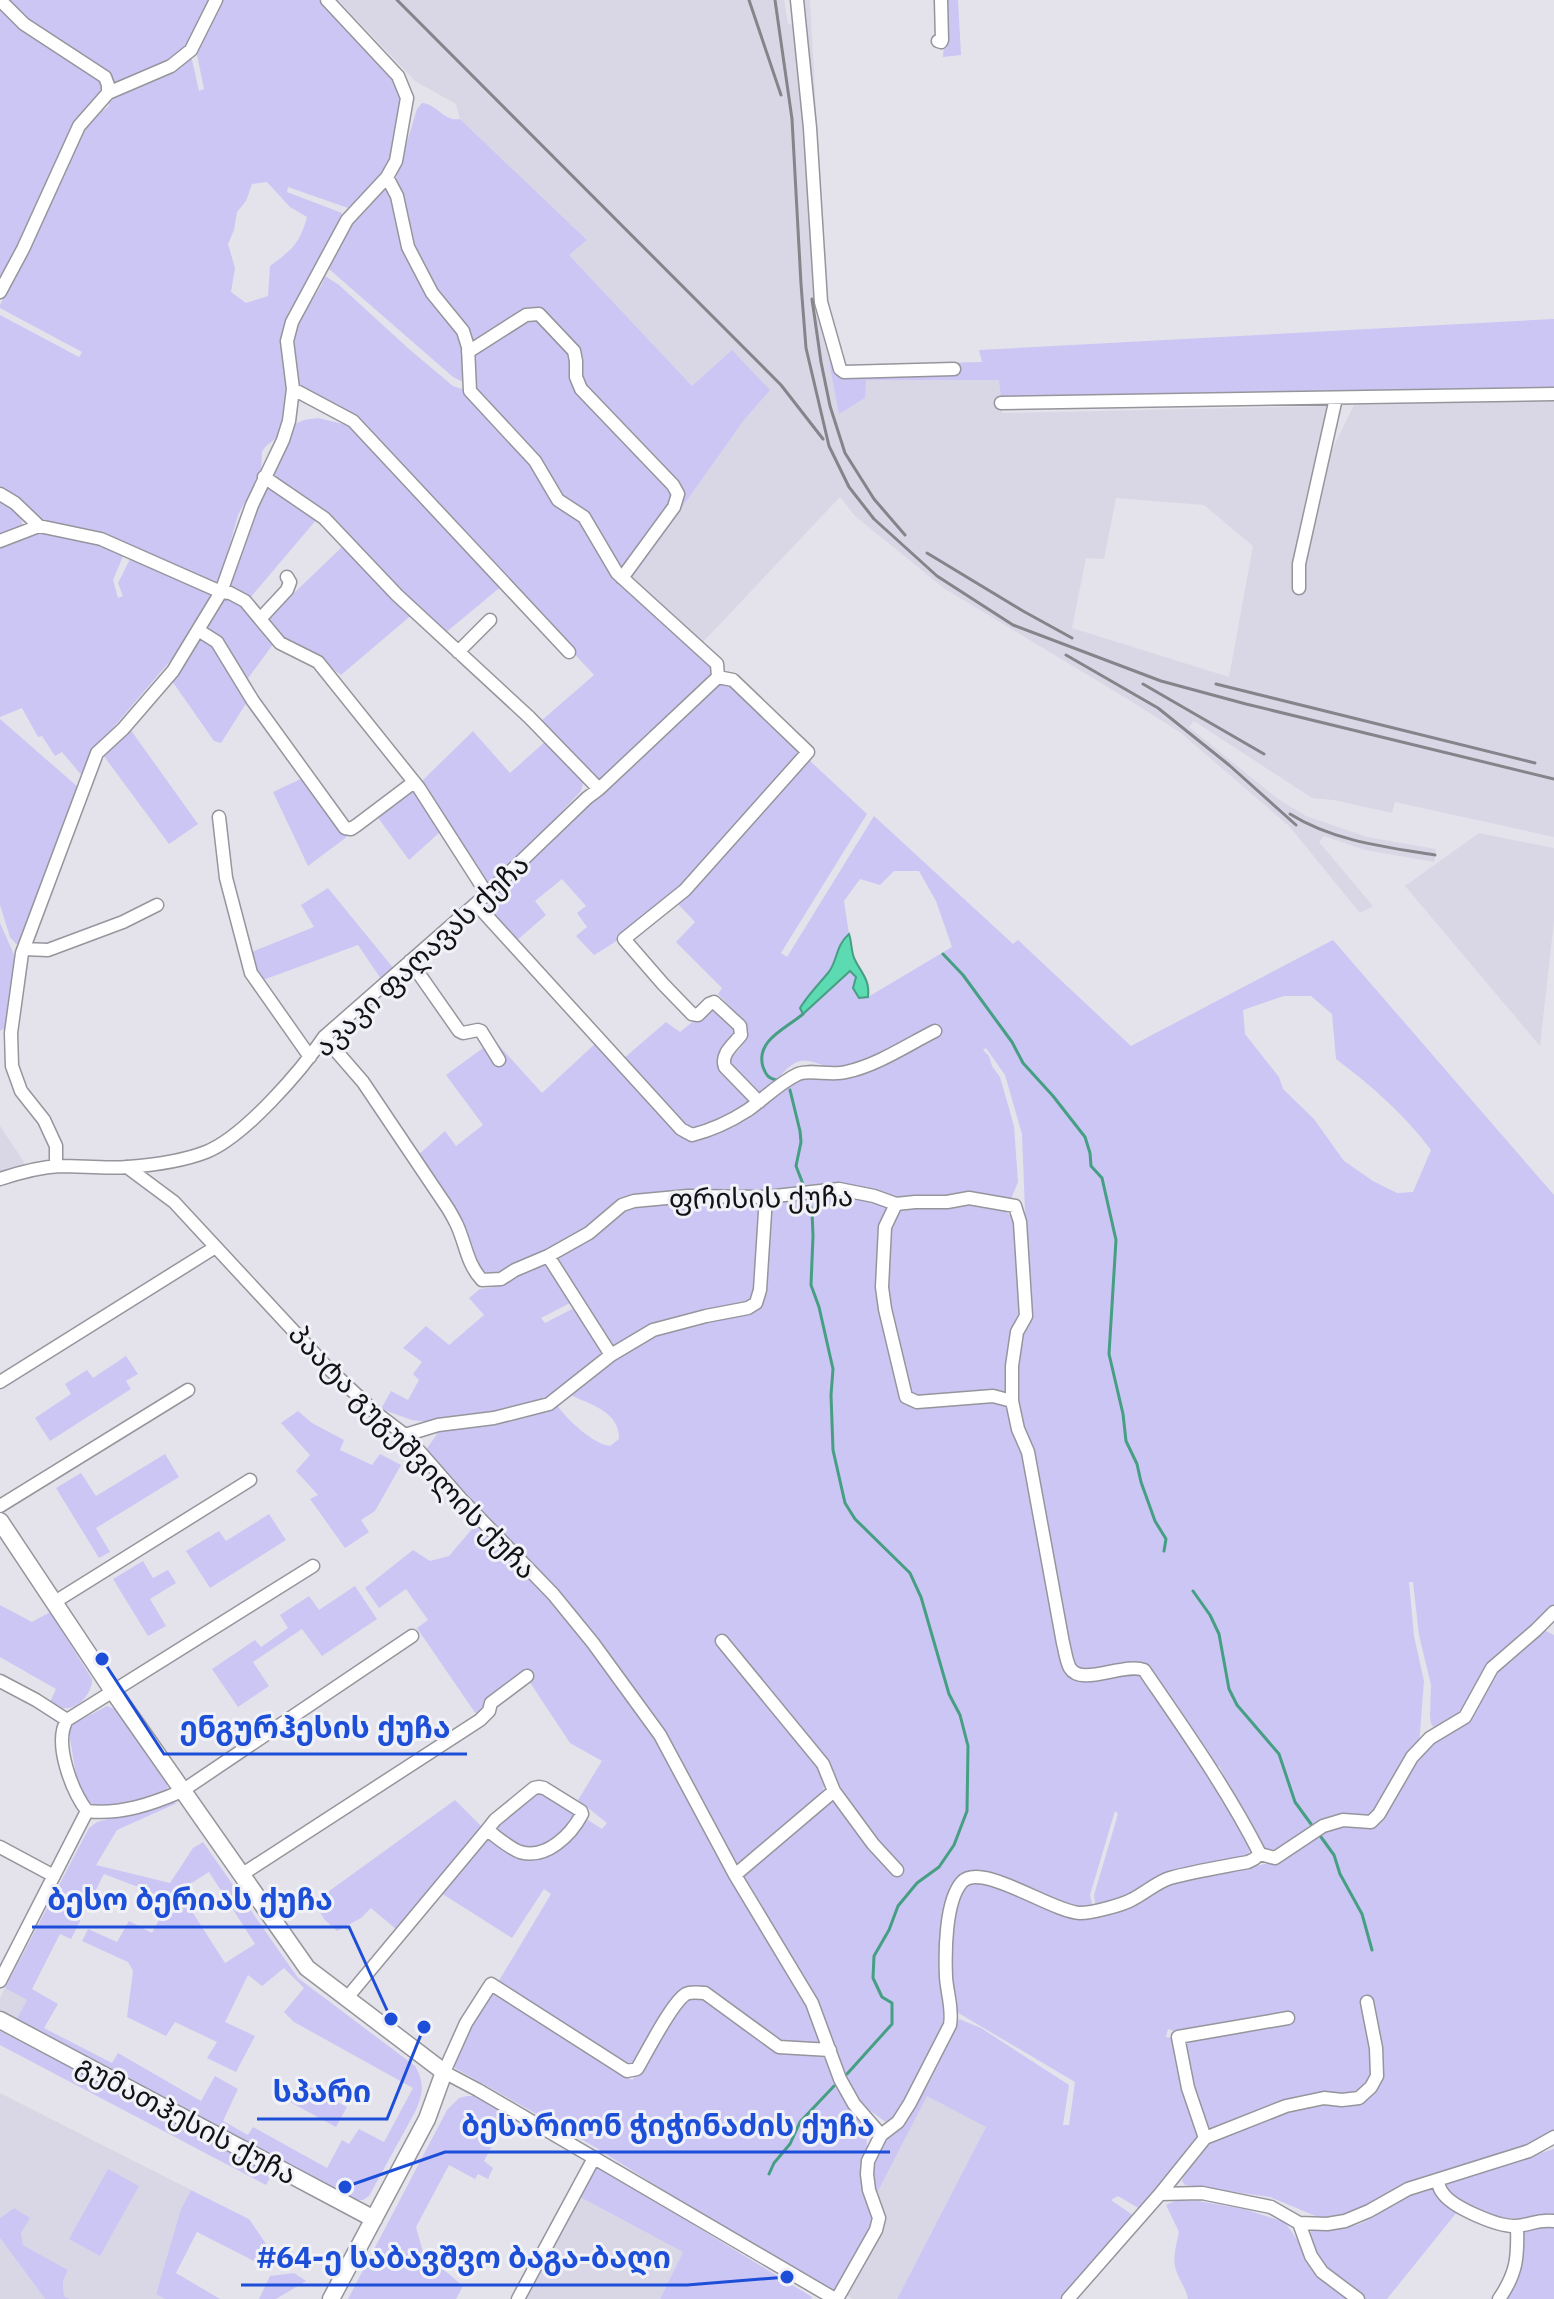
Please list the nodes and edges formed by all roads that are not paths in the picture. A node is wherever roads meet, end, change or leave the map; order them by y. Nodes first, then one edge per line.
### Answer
1 (0, 0) edge
2 (216, 0) edge
3 (327, 0) edge
4 (797, 0) edge
5 (941, 0) edge
6 (938, 41) dead end
7 (108, 93) junction
8 (387, 177) junction
9 (0, 292) edge
10 (468, 352) junction
11 (954, 369) dead end
12 (293, 389) junction
13 (1554, 394) edge
14 (1336, 398) junction
15 (1001, 403) dead end
16 (264, 477) junction
17 (0, 494) edge
18 (39, 526) junction
19 (0, 541) edge
20 (287, 577) dead end
21 (622, 578) junction
22 (1299, 588) dead end
23 (221, 592) junction
24 (260, 619) junction
25 (490, 620) dead end
26 (198, 630) junction
27 (458, 652) junction
28 (569, 652) dead end
29 (718, 677) junction
30 (414, 782) junction
31 (599, 789) junction
32 (219, 817) dead end
33 (487, 894) junction
34 (476, 904) junction
35 (157, 905) dead end
36 (24, 949) junction
37 (410, 961) junction
38 (935, 1031) dead end
39 (324, 1037) junction
40 (310, 1057) junction
41 (499, 1060) dead end
42 (759, 1102) junction
43 (56, 1166) junction
44 (127, 1167) junction
45 (0, 1179) edge
46 (766, 1197) junction
47 (896, 1204) junction
48 (214, 1248) junction
49 (548, 1256) junction
50 (611, 1355) junction
51 (0, 1382) edge
52 (188, 1390) dead end
53 (1012, 1401) junction
54 (405, 1435) junction
55 (250, 1480) dead end
56 (0, 1506) edge
57 (0, 1521) edge
58 (313, 1566) dead end
59 (53, 1603) junction
60 (1554, 1612) edge
61 (1549, 1626) edge
62 (412, 1636) dead end
63 (722, 1641) dead end
64 (527, 1676) dead end
65 (0, 1681) edge
66 (113, 1691) junction
67 (67, 1720) junction
68 (182, 1791) junction
69 (834, 1791) junction
70 (87, 1811) junction
71 (487, 1830) junction
72 (0, 1847) edge
73 (1260, 1854) junction
74 (897, 1870) dead end
75 (241, 1875) junction
76 (735, 1875) junction
77 (54, 1876) junction
78 (0, 1981) edge
79 (346, 1999) junction
80 (1367, 2002) dead end
81 (1288, 2018) dead end
82 (0, 2020) edge
83 (830, 2050) junction
84 (444, 2072) junction
85 (881, 2135) junction
86 (1554, 2137) edge
87 (1205, 2138) junction
88 (594, 2158) junction
89 (1437, 2180) junction
90 (1160, 2194) junction
91 (374, 2219) junction
92 (1554, 2221) edge
93 (1299, 2223) junction
94 (1517, 2226) junction
95 (818, 2295) edge
96 (331, 2299) edge
97 (518, 2299) edge
98 (836, 2299) edge
99 (1068, 2299) edge
100 (1358, 2299) edge
101 (1499, 2299) edge

1 - 7 street
2 - 7 street
3 - 8 street
4 - 11 street
5 - 6 street
7 - 9 street
8 - 10 street
8 - 12 street
10 - 21 street
10 - 21 street
12 - 16 street
12 - 28 street
13 - 14 street
14 - 15 street
14 - 22 street
16 - 23 street
16 - 27 street
17 - 18 street
18 - 19 street
18 - 23 street
20 - 24 street
21 - 29 street
23 - 24 street
23 - 26 street
24 - 30 street
25 - 27 street
26 - 30 street
26 - 36 street
27 - 31 street
29 - 31 street, აკაკი ფაღავას ქუჩა
29 - 42 street
30 - 33 street
31 - 33 street, აკაკი ფაღავას ქუჩა
32 - 40 street
33 - 34 street, აკაკი ფაღავას ქუჩა
34 - 37 street, აკაკი ფაღავას ქუჩა
34 - 42 street
35 - 36 street
36 - 43 street
37 - 39 street, აკაკი ფაღავას ქუჩა
37 - 41 street
38 - 42 street
39 - 40 street, აკაკი ფაღავას ქუჩა
39 - 49 street, ფრისის ქუჩა
40 - 44 street, აკაკი ფაღავას ქუჩა
43 - 44 street, აკაკი ფაღავას ქუჩა
43 - 45 street, აკაკი ფაღავას ქუჩა
44 - 48 street, პაატა გუგუშვილის ქუჩა
46 - 47 street, ფრისის ქუჩა
46 - 49 street, ფრისის ქუჩა
46 - 50 street
47 - 53 street
47 - 53 street, ფრისის ქუჩა
48 - 51 street
48 - 54 street, პაატა გუგუშვილის ქუჩა
49 - 50 street
50 - 54 street
52 - 56 street
53 - 73 street, ფრისის ქუჩა
54 - 76 street, პაატა გუგუშვილის ქუჩა
55 - 59 street
57 - 59 street
58 - 66 street
59 - 66 street
60 - 61 street
61 - 73 street
62 - 68 street
63 - 69 street
64 - 75 street
65 - 67 street
66 - 67 street
66 - 68 street
67 - 70 street
68 - 70 street
68 - 75 street
69 - 74 street
69 - 76 street
70 - 77 street
71 - 71 street
71 - 79 street
72 - 77 street
73 - 85 street
75 - 79 street
76 - 83 street, პაატა გუგუშვილის ქუჩა
77 - 78 street
79 - 84 street
80 - 87 street
81 - 87 street
82 - 91 street, გუმათჰესის ქუჩა
83 - 84 street
83 - 85 street, პაატა გუგუშვილის ქუჩა
84 - 88 street
84 - 91 street
85 - 98 street
86 - 89 street
87 - 90 street
88 - 95 street
88 - 97 street
89 - 93 street
89 - 94 street
90 - 93 street
90 - 99 street
91 - 96 street
92 - 94 street
93 - 100 street
94 - 101 street
95 - 98 street

